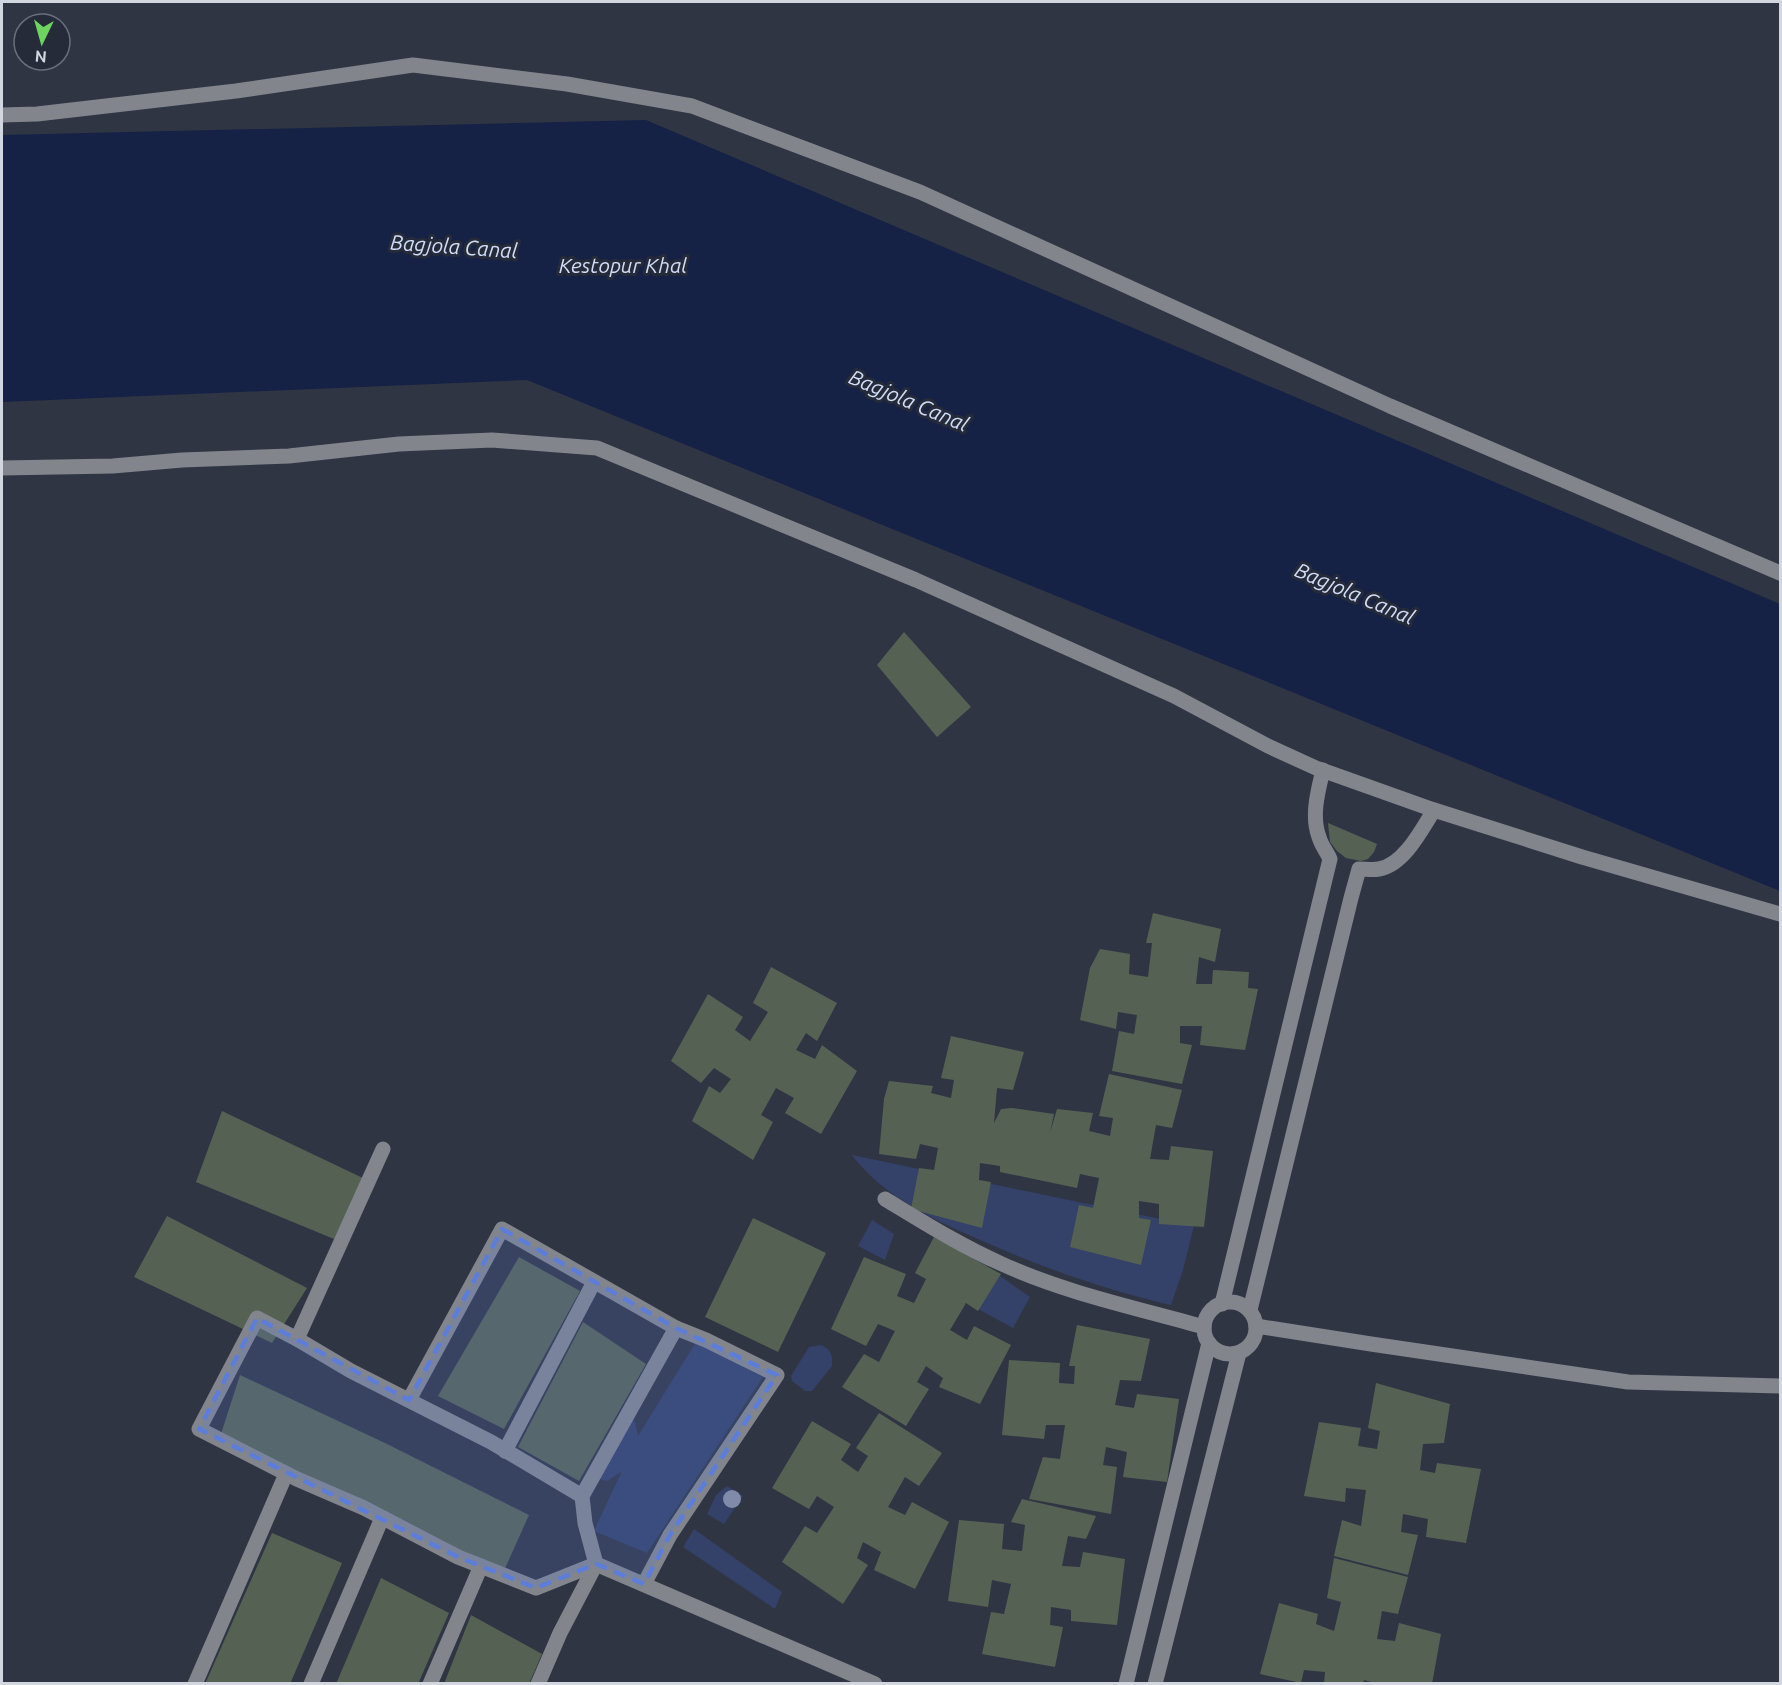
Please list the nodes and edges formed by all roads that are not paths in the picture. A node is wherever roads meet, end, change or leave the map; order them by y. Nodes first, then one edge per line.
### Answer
1 (2, 116) edge
2 (2, 468) edge
3 (1780, 573) edge
4 (1323, 770) junction
5 (1434, 810) junction
6 (1780, 914) edge
7 (382, 1149) dead end
8 (885, 1199) dead end
9 (594, 1282) junction
10 (1222, 1304) junction
11 (1250, 1310) junction
12 (1256, 1326) junction
13 (1204, 1327) junction
14 (676, 1328) junction
15 (297, 1339) junction
16 (1209, 1343) junction
17 (1239, 1353) junction
18 (1780, 1386) edge
19 (409, 1400) junction
20 (505, 1451) junction
21 (286, 1474) junction
22 (582, 1496) junction
23 (382, 1518) junction
24 (596, 1564) junction
25 (481, 1566) junction
26 (644, 1584) junction
27 (195, 1683) edge
28 (311, 1683) edge
29 (430, 1683) edge
30 (538, 1683) edge
31 (875, 1683) edge
32 (1126, 1683) edge
33 (1155, 1683) edge

1 - 3 street
2 - 4 street
4 - 5 street
4 - 10 street
5 - 6 street
5 - 11 street
7 - 15 street
8 - 13 street
9 - 14 street
9 - 19 street
9 - 20 street
10 - 11 street
10 - 13 street
11 - 12 street
12 - 17 street
12 - 18 street
13 - 16 street
14 - 22 street
14 - 26 street
15 - 19 street
15 - 21 street
16 - 17 street
16 - 32 street
17 - 33 street
19 - 20 street
20 - 22 street
21 - 23 street
21 - 27 street
22 - 24 street
23 - 25 street
23 - 28 street
24 - 25 street
24 - 26 street
24 - 30 street
25 - 29 street
26 - 31 street

